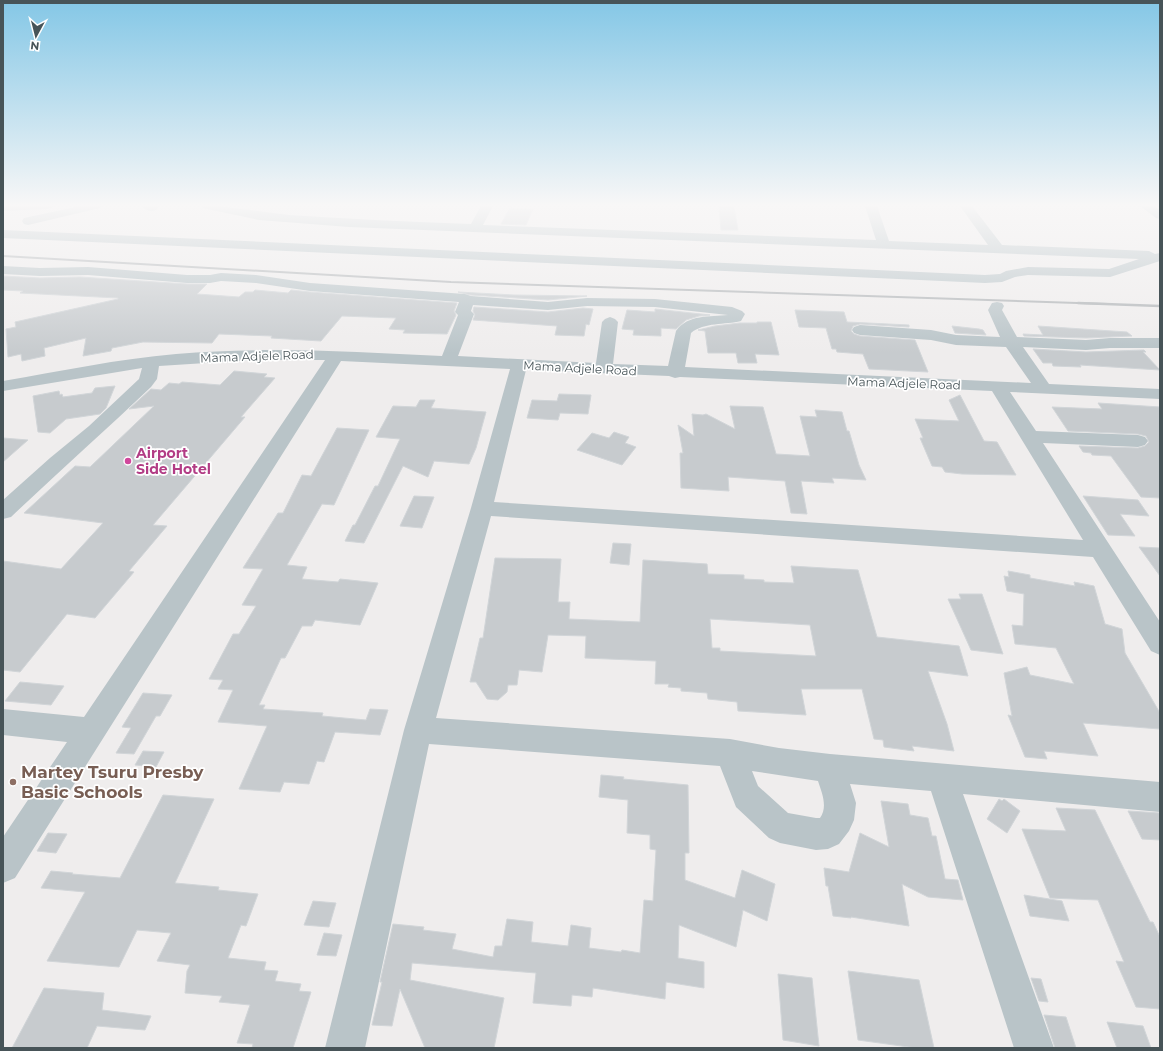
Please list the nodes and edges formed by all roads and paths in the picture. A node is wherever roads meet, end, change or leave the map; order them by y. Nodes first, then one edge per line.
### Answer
1 (539, 255) edge
2 (1091, 255) edge
3 (1160, 255) edge
4 (3, 270) edge
5 (1110, 273) junction
6 (467, 300) junction
7 (997, 306) dead end
8 (610, 322) dead end
9 (860, 330) dead end
10 (1011, 342) junction
11 (1160, 343) edge
12 (337, 355) junction
13 (448, 362) junction
14 (151, 363) junction
15 (519, 365) junction
16 (604, 369) junction
17 (675, 373) junction
18 (3, 386) edge
19 (998, 387) junction
20 (1044, 388) junction
21 (1160, 394) edge
22 (1030, 437) junction
23 (1138, 441) dead end
24 (482, 508) junction
25 (3, 512) edge
26 (1101, 549) junction
27 (1160, 644) edge
28 (3, 722) edge
29 (418, 730) junction
30 (90, 731) junction
31 (730, 753) junction
32 (830, 768) junction
33 (942, 779) junction
34 (1160, 797) edge
35 (3, 866) edge
36 (344, 1048) edge
37 (1034, 1048) edge

1 - 5 street
2 - 5 street
3 - 5 street
4 - 6 street
6 - 13 street
6 - 17 street
7 - 10 street
8 - 16 street
9 - 10 street
10 - 11 street
10 - 20 street
12 - 13 street, Mama Adjele Road
12 - 14 street, Mama Adjele Road
12 - 30 street
13 - 15 street, Mama Adjele Road
14 - 18 street, Mama Adjele Road
14 - 25 street
15 - 16 street, Mama Adjele Road
15 - 24 street
16 - 17 street, Mama Adjele Road
17 - 19 street, Mama Adjele Road
19 - 20 street, Mama Adjele Road
19 - 22 street
20 - 21 street, Mama Adjele Road
22 - 23 street
22 - 26 street
24 - 26 street
24 - 29 street
26 - 27 street
28 - 30 street
29 - 31 street
29 - 36 street
30 - 35 street
31 - 32 street
31 - 32 street
32 - 33 street
33 - 34 street
33 - 37 street

